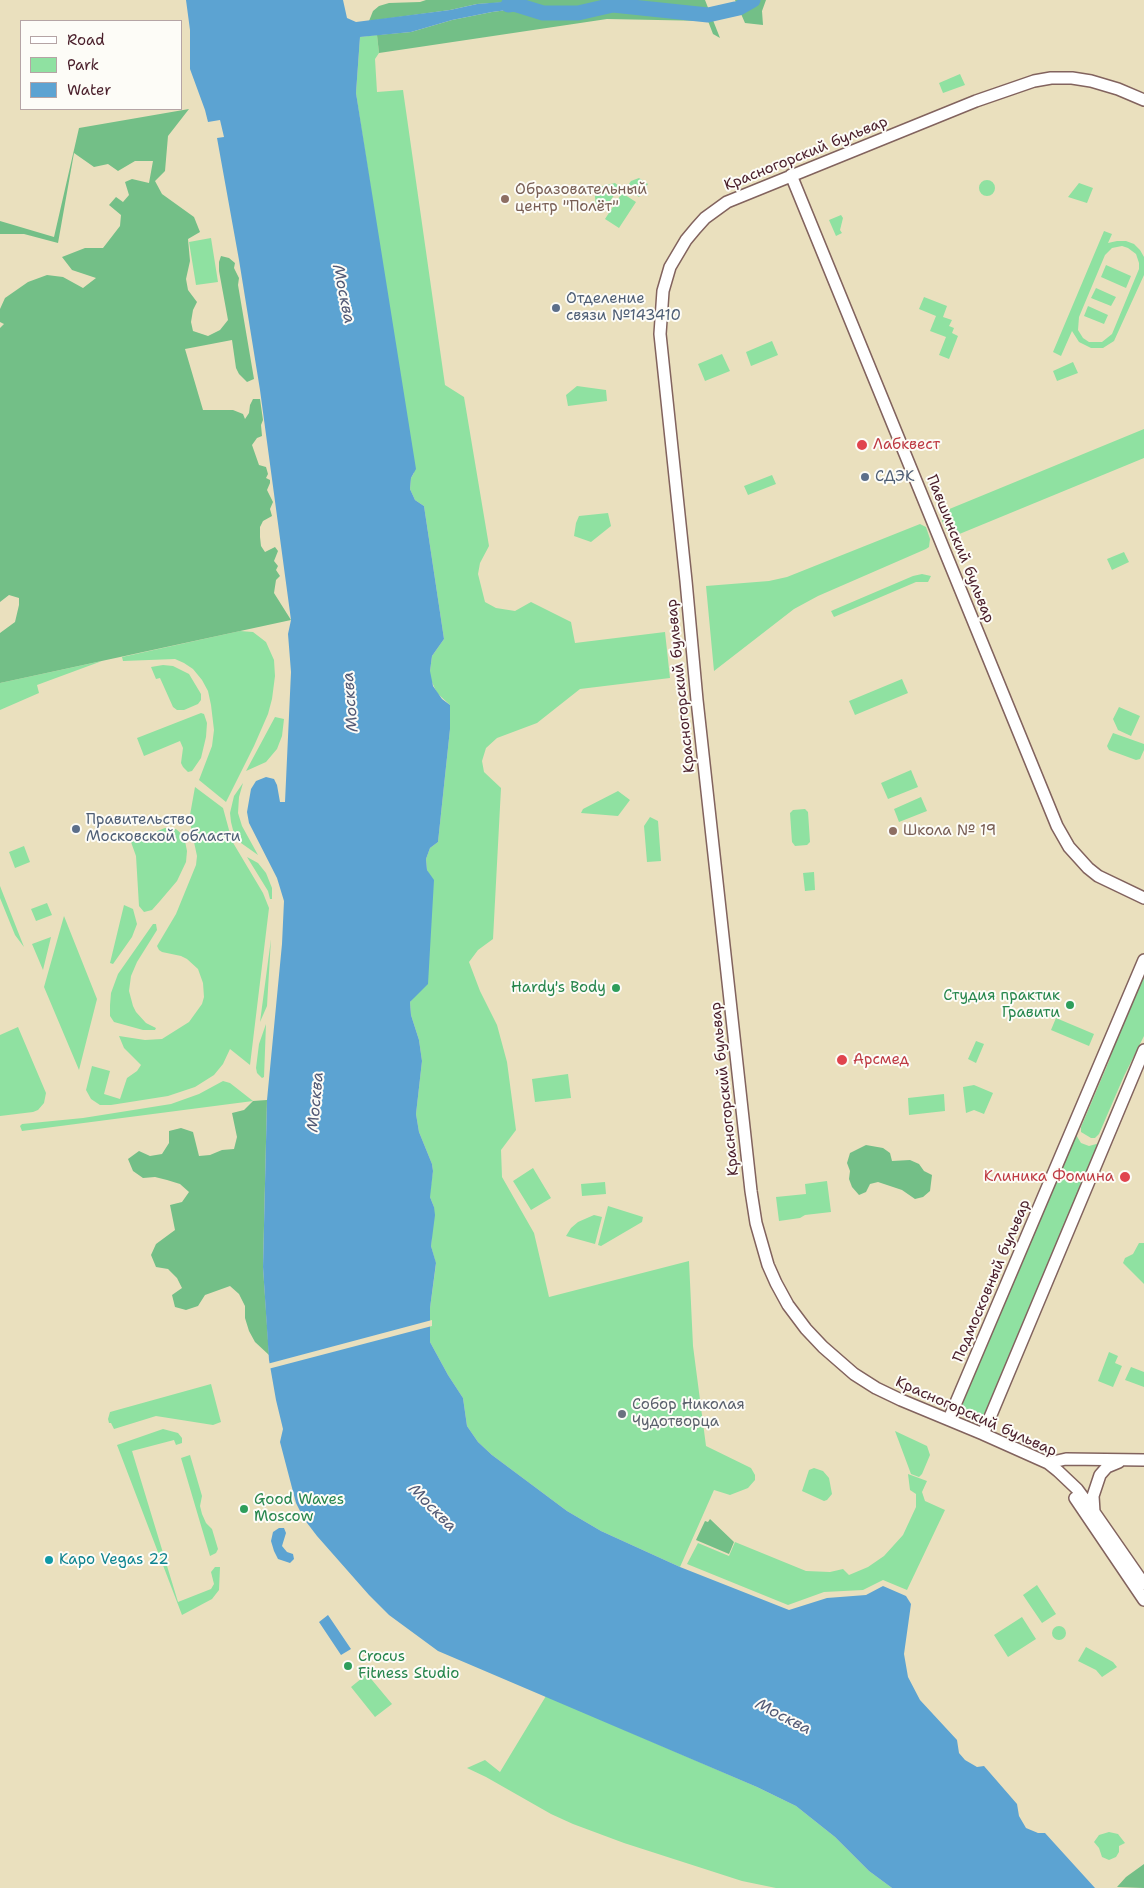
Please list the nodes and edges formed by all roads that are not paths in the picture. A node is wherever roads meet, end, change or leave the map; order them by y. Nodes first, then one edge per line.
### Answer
1 (1144, 100) edge
2 (791, 175) junction
3 (1144, 898) edge
4 (1144, 960) edge
5 (1144, 1050) edge
6 (949, 1419) junction
7 (982, 1434) junction
8 (1123, 1460) junction
9 (1144, 1460) edge
10 (1048, 1463) junction
11 (1058, 1471) junction
12 (1094, 1512) junction
13 (1144, 1584) edge
14 (1144, 1600) edge

1 - 2 main road, Красногорский бульвар
2 - 3 main road, Павшинский бульвар
2 - 6 main road, Красногорский бульвар
4 - 6 main road, Подмосковный бульвар
5 - 7 main road
6 - 7 main road, Красногорский бульвар
7 - 10 main road, Красногорский бульвар
8 - 9 main road
8 - 10 main road
8 - 12 main road
10 - 11 main road, Красногорский бульвар
11 - 12 main road, Красногорский бульвар
11 - 14 main road, Красногорский бульвар
12 - 13 main road, Красногорский бульвар

